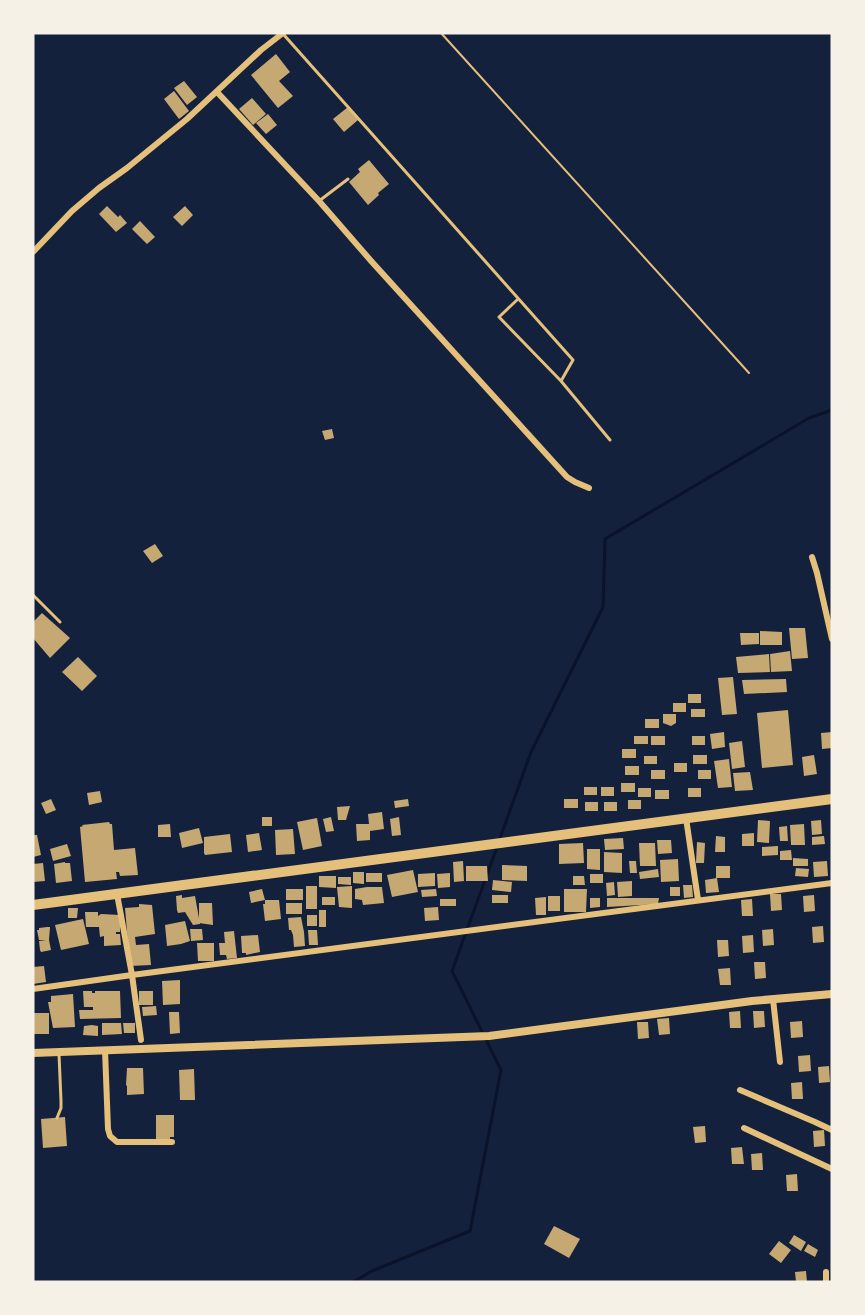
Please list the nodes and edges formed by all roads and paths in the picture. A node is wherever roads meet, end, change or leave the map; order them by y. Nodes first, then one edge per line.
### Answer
1 (282, 33) edge
2 (441, 33) edge
3 (216, 92) junction
4 (348, 179) dead end
5 (319, 201) junction
6 (33, 250) edge
7 (518, 299) junction
8 (749, 373) dead end
9 (561, 381) junction
10 (610, 440) dead end
11 (589, 488) dead end
12 (812, 557) dead end
13 (33, 594) edge
14 (60, 622) dead end
15 (832, 639) edge
16 (832, 799) edge
17 (686, 818) junction
18 (832, 883) edge
19 (117, 894) junction
20 (698, 900) junction
21 (33, 905) edge
22 (132, 975) junction
23 (33, 989) edge
24 (832, 994) edge
25 (773, 999) junction
26 (141, 1040) dead end
27 (105, 1050) junction
28 (58, 1052) junction
29 (33, 1053) edge
30 (780, 1062) dead end
31 (740, 1090) dead end
32 (57, 1118) dead end
33 (744, 1128) dead end
34 (832, 1130) edge
35 (172, 1142) dead end
36 (832, 1169) edge
37 (826, 1272) dead end
38 (826, 1282) edge

1 - 3 street
1 - 7 lane
2 - 8 path
3 - 5 street
3 - 6 street
4 - 5 lane
5 - 11 street
7 - 9 lane
7 - 9 lane
9 - 10 lane
12 - 15 street
13 - 14 lane
16 - 17 highway
17 - 19 highway
17 - 20 street
18 - 20 street
19 - 21 highway
19 - 22 street
20 - 22 street
22 - 23 street
22 - 26 street
24 - 25 street
25 - 27 street
25 - 30 street
27 - 28 street
27 - 35 street
28 - 29 street
28 - 32 lane
31 - 34 street
33 - 36 street
37 - 38 street

